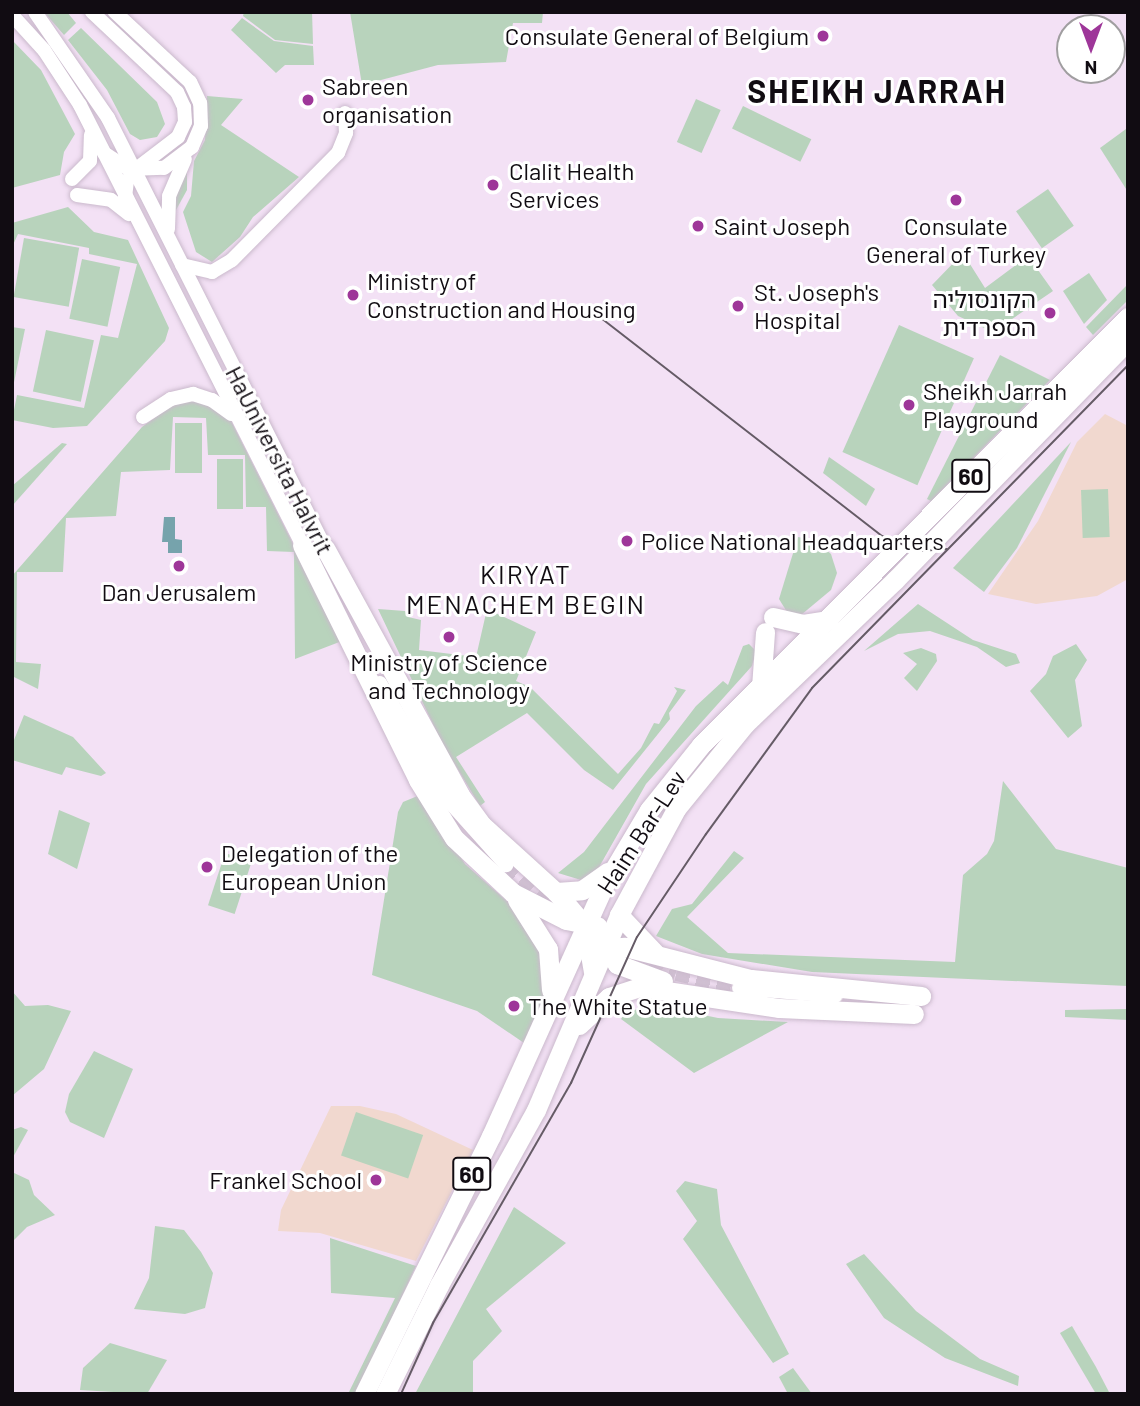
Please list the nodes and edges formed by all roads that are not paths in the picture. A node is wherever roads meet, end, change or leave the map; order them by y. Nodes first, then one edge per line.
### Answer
1 (34, 12) edge
2 (92, 12) edge
3 (116, 12) edge
4 (12, 15) edge
5 (80, 105) junction
6 (345, 113) dead end
7 (192, 147) junction
8 (103, 152) junction
9 (135, 170) junction
10 (72, 178) dead end
11 (77, 195) dead end
12 (126, 202) junction
13 (136, 221) junction
14 (172, 244) junction
15 (182, 265) junction
16 (1128, 317) edge
17 (1128, 340) edge
18 (143, 417) dead end
19 (238, 420) junction
20 (302, 545) junction
21 (325, 548) junction
22 (829, 620) junction
23 (761, 687) junction
24 (420, 754) junction
25 (618, 861) junction
26 (506, 865) tunnel mouth
27 (556, 892) junction
28 (513, 894) junction
29 (620, 915) junction
30 (592, 926) junction
31 (599, 948) junction
32 (658, 956) junction
33 (566, 965) junction
34 (739, 988) tunnel mouth
35 (720, 998) junction
36 (917, 1005) junction
37 (548, 1007) junction
38 (570, 1033) junction
39 (365, 1389) edge
40 (387, 1390) edge

1 - 9 main road, HaUniversita HaIvrit
2 - 9 main road
3 - 7 main road
4 - 5 main road
5 - 8 main road, HaUniversita HaIvrit
5 - 10 main road
6 - 15 main road
7 - 9 main road
7 - 14 main road
8 - 9 main road
8 - 12 main road, HaUniversita HaIvrit
9 - 12 main road
9 - 14 main road, HaUniversita HaIvrit
11 - 13 main road
12 - 13 main road, HaUniversita HaIvrit
13 - 19 main road, HaUniversita HaIvrit
14 - 15 main road, HaUniversita HaIvrit
15 - 21 main road, HaUniversita HaIvrit
16 - 22 highway, Haim Bar-Lev / 60
17 - 29 highway, Haim Bar-Lev / 60
18 - 19 main road
19 - 20 main road, HaUniversita HaIvrit
20 - 24 main road, HaUniversita HaIvrit
20 - 28 highway
21 - 24 main road, HaUniversita HaIvrit
21 - 27 highway
22 - 23 highway, Haim Bar-Lev / 60
22 - 23 highway
23 - 25 highway, Haim Bar-Lev / 60
24 - 26 main road, HaUniversita HaIvrit
25 - 27 highway
25 - 30 highway, Haim Bar-Lev / 60
27 - 30 highway
28 - 30 highway
28 - 37 highway
29 - 30 highway
29 - 31 highway, Haim Bar-Lev / 60
29 - 32 highway
30 - 31 highway
30 - 33 highway, Haim Bar-Lev / 60
31 - 32 highway
31 - 33 highway
31 - 35 highway
31 - 38 highway, Haim Bar-Lev / 60
32 - 36 highway
33 - 37 highway, Haim Bar-Lev / 60
34 - 36 main road
35 - 36 highway
35 - 38 highway
37 - 39 highway, Haim Bar-Lev / 60
38 - 40 highway, Haim Bar-Lev / 60

